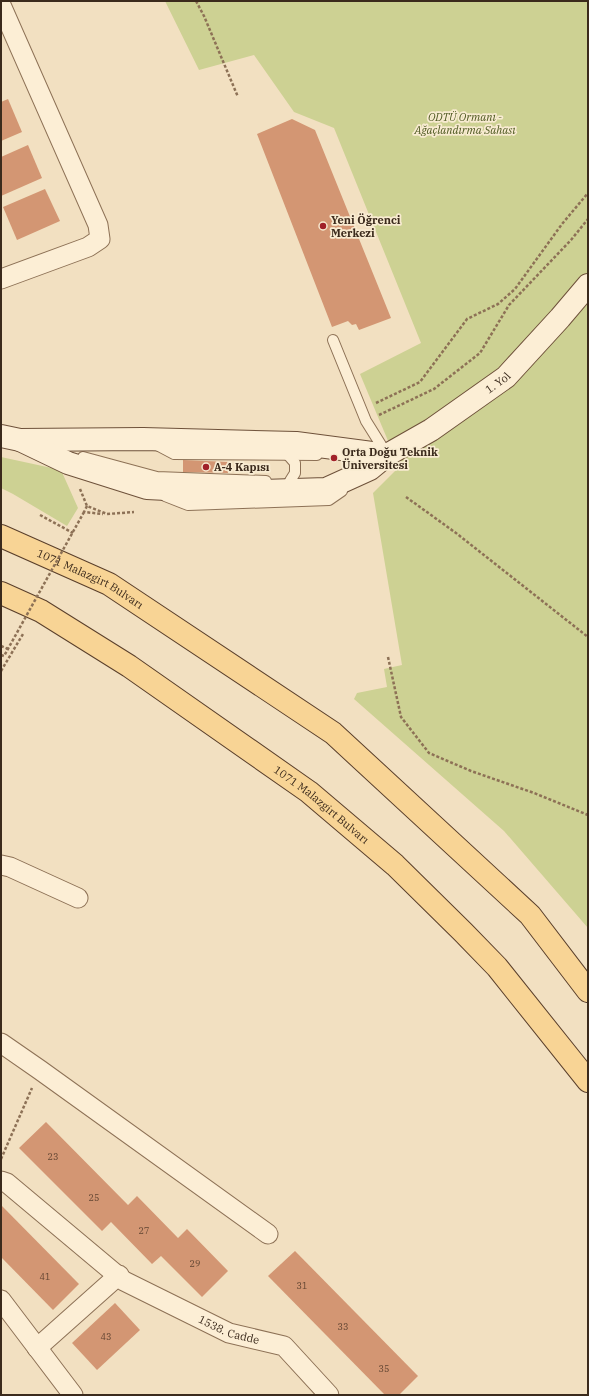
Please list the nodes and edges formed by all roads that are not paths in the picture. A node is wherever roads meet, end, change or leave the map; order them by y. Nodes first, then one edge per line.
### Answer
1 (1, 5) edge
2 (1, 279) edge
3 (588, 285) edge
4 (333, 340) dead end
5 (10, 438) edge
6 (143, 439) junction
7 (288, 455) junction
8 (387, 455) junction
9 (370, 469) junction
10 (290, 481) junction
11 (152, 483) junction
12 (1, 536) edge
13 (1, 593) edge
14 (1, 865) edge
15 (78, 898) dead end
16 (588, 991) edge
17 (1, 1043) edge
18 (588, 1081) edge
19 (1, 1182) edge
20 (268, 1234) dead end
21 (119, 1275) junction
22 (1, 1300) edge
23 (37, 1348) junction
24 (73, 1395) edge
25 (329, 1395) edge

1 - 2 street
3 - 8 street, 1. Yol
4 - 8 lane
5 - 6 street
5 - 11 lane
5 - 11 street, 1. Yol
6 - 7 lane
6 - 8 street
7 - 8 lane
7 - 10 lane
8 - 9 street, 1. Yol
9 - 10 lane
9 - 11 street, 1. Yol
10 - 11 lane
12 - 16 main road, 1071 Malazgirt Bulvarı
13 - 18 main road, 1071 Malazgirt Bulvarı
14 - 15 street
17 - 20 street
19 - 21 street, 1538. Cadde
21 - 23 street
21 - 25 street, 1538. Cadde
22 - 23 street
23 - 24 street

